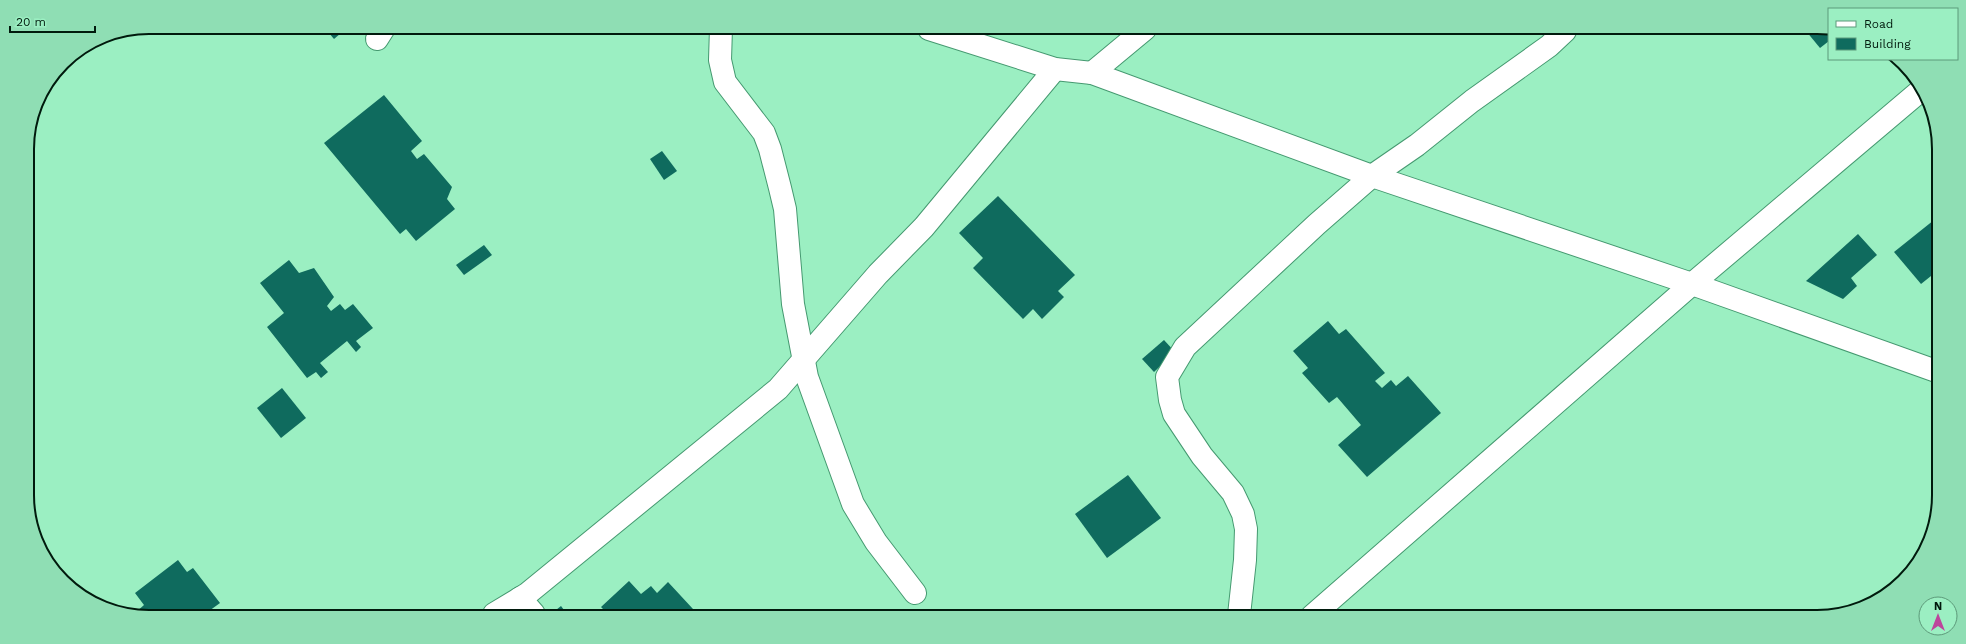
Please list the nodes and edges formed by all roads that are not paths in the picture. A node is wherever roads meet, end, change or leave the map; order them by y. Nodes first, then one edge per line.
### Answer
1 (721, 34) edge
2 (944, 34) edge
3 (1139, 34) edge
4 (1561, 34) edge
5 (1055, 70) junction
6 (1092, 73) junction
7 (1918, 94) edge
8 (1372, 176) junction
9 (1692, 284) junction
10 (802, 359) junction
11 (1932, 370) edge
12 (914, 593) dead end
13 (527, 606) edge
14 (510, 610) edge
15 (1240, 610) edge
16 (1319, 610) edge

1 - 10 street
2 - 5 street
3 - 6 street
4 - 8 street
5 - 6 street
5 - 10 street
6 - 8 street
7 - 9 street
8 - 9 street
8 - 15 street
9 - 11 street
9 - 16 street
10 - 12 street
10 - 13 street
13 - 14 street

